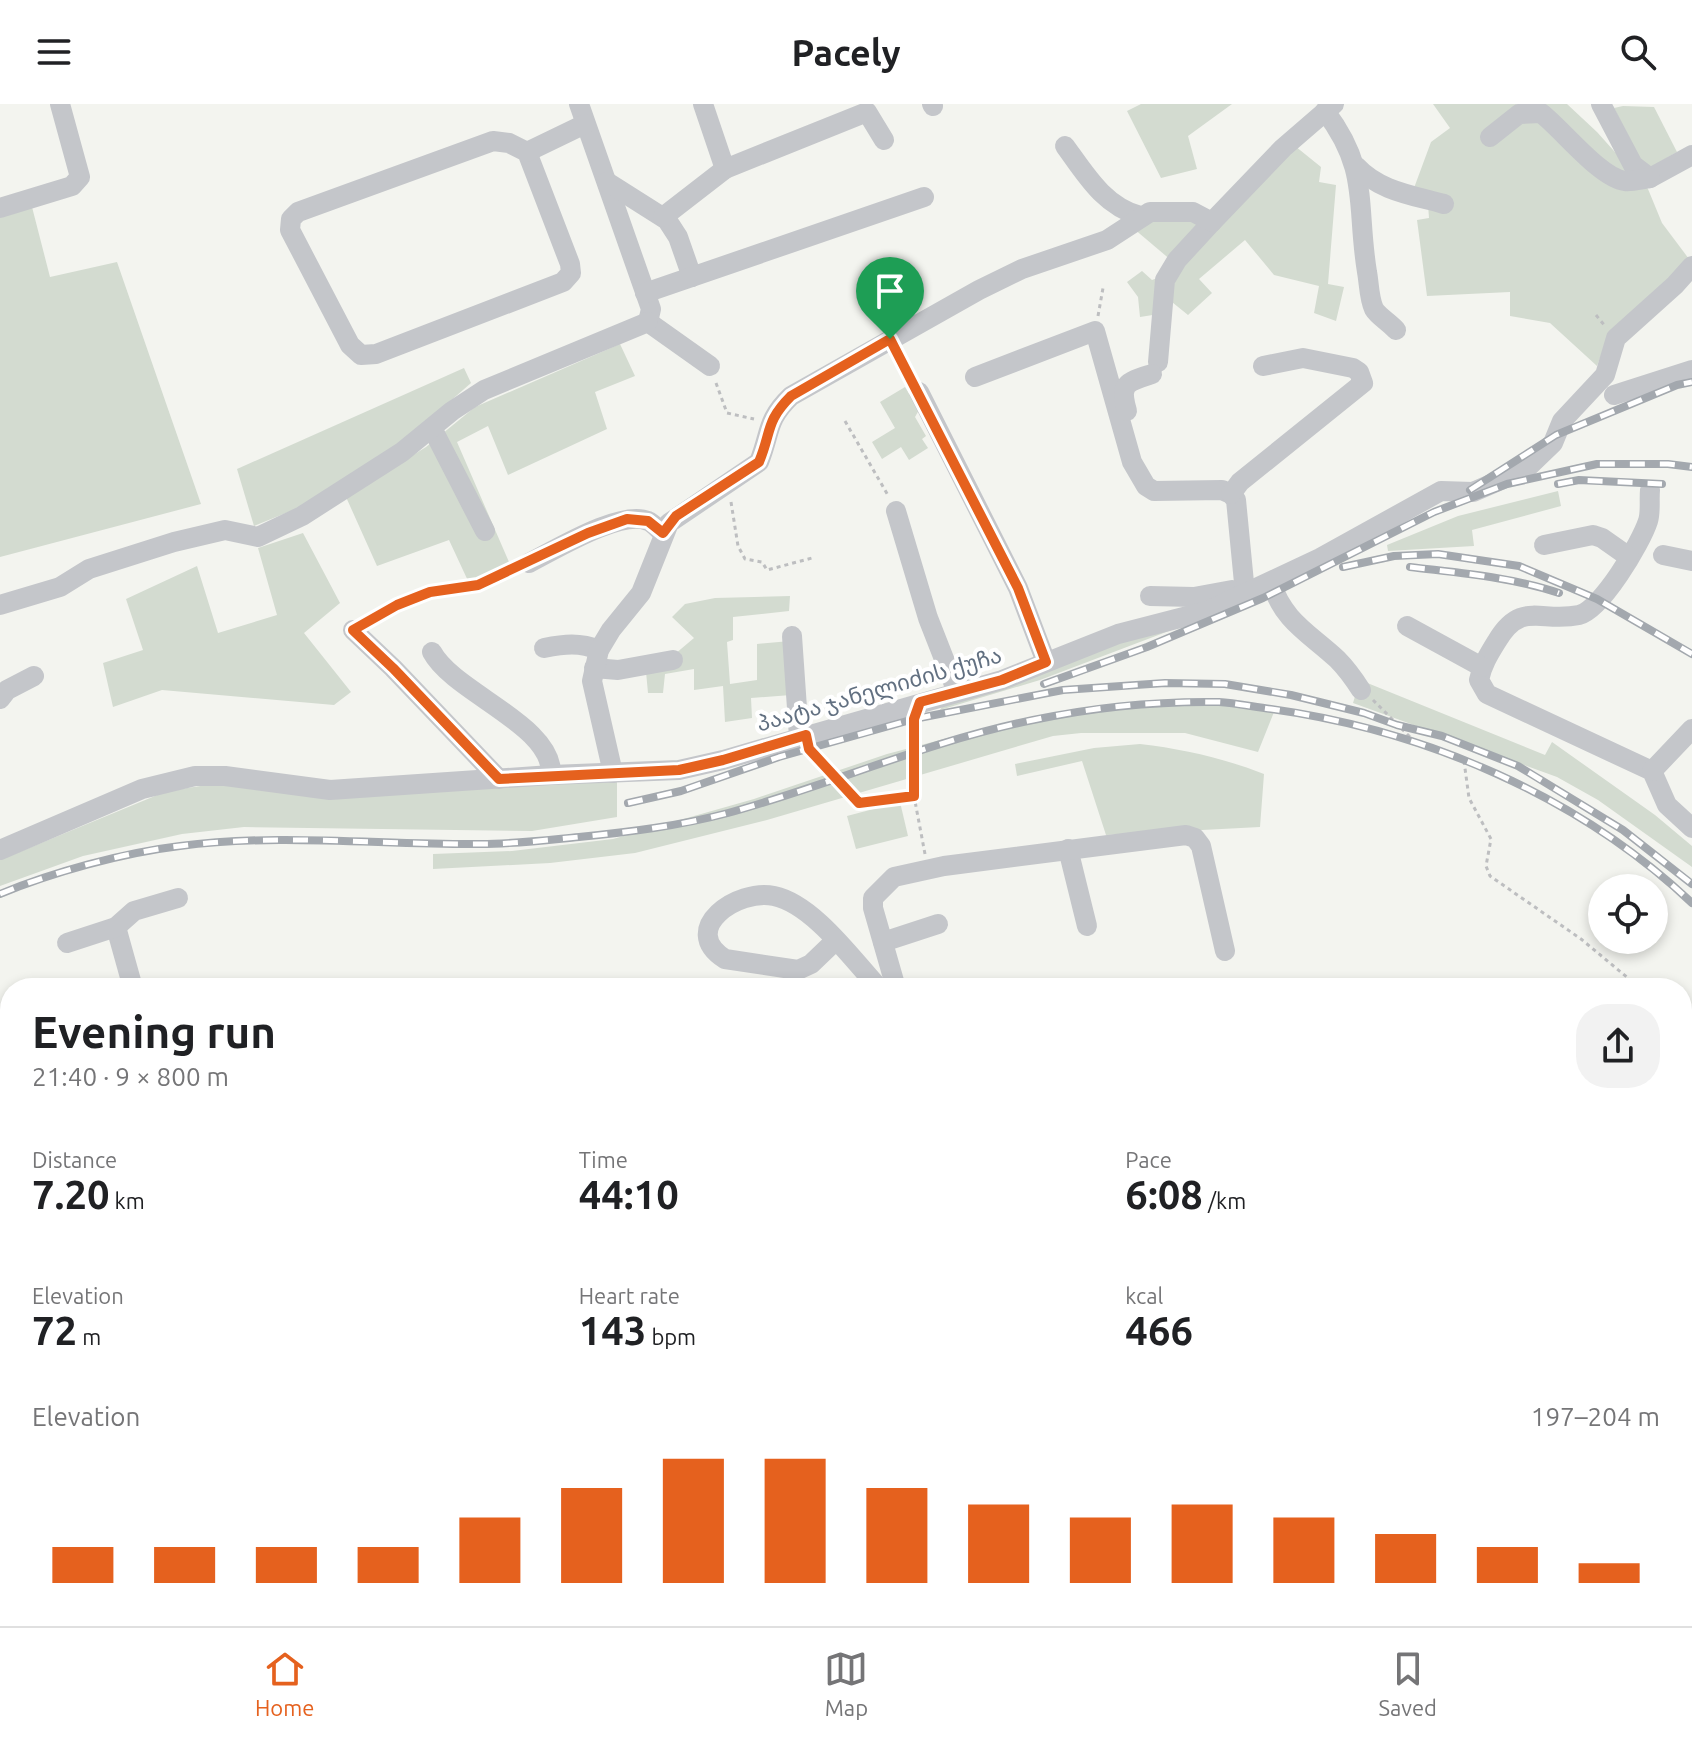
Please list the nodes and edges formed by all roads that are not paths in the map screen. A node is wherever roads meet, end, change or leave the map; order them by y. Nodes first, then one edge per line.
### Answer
1 (60, 104) edge
2 (579, 104) edge
3 (703, 104) edge
4 (1605, 107) edge
5 (1330, 108) edge
6 (585, 124) junction
7 (1490, 137) dead end
8 (884, 140) dead end
9 (1065, 146) dead end
10 (527, 152) junction
11 (1692, 155) edge
12 (1356, 166) junction
13 (725, 169) junction
14 (1650, 178) junction
15 (607, 182) junction
16 (924, 197) dead end
17 (1444, 204) dead end
18 (0, 208) edge
19 (1140, 216) junction
20 (663, 217) junction
21 (1212, 222) junction
22 (1692, 266) edge
23 (692, 277) junction
24 (645, 293) junction
25 (648, 322) junction
26 (1396, 330) dead end
27 (710, 366) road end
28 (1263, 366) dead end
29 (1692, 370) edge
30 (975, 377) dead end
31 (919, 392) road end
32 (1614, 395) dead end
33 (432, 428) junction
34 (1143, 480) junction
35 (1650, 490) dead end
36 (1231, 494) junction
37 (896, 511) road end
38 (485, 531) dead end
39 (663, 533) junction
40 (1544, 545) dead end
41 (1663, 555) dead end
42 (1629, 557) junction
43 (1692, 561) edge
44 (529, 563) road end
45 (1271, 582) junction
46 (1244, 590) junction
47 (1150, 596) dead end
48 (0, 605) edge
49 (1407, 626) dead end
50 (353, 630) road end
51 (792, 636) dead end
52 (544, 648) dead end
53 (432, 652) dead end
54 (597, 659) junction
55 (673, 660) dead end
56 (1046, 662) junction
57 (1482, 667) junction
58 (34, 676) dead end
59 (1361, 690) road end
60 (957, 692) junction
61 (0, 699) edge
62 (1692, 729) edge
63 (803, 736) junction
64 (1652, 771) junction
65 (613, 773) junction
66 (551, 775) junction
67 (499, 779) junction
68 (1692, 828) edge
69 (1068, 849) junction
70 (0, 850) edge
71 (178, 898) dead end
72 (938, 924) dead end
73 (1087, 926) dead end
74 (116, 927) junction
75 (835, 941) junction
76 (883, 942) junction
77 (67, 943) dead end
78 (1225, 951) dead end
79 (130, 978) edge
80 (870, 978) edge
81 (893, 978) edge

1 - 18 street
2 - 6 street
3 - 13 street
4 - 14 street
5 - 12 street
5 - 21 street
6 - 10 street
6 - 15 street
7 - 14 street
8 - 13 street
9 - 19 street
10 - 10 street
11 - 14 street
12 - 17 street
12 - 26 street
13 - 20 street
15 - 20 street
15 - 24 street
16 - 23 street
19 - 21 street
19 - 39 street
20 - 23 street
21 - 34 street
22 - 45 street, პაატა ჯანელიძის ქუჩა
23 - 24 street
24 - 25 street
25 - 27 street
25 - 33 street
28 - 36 street
29 - 32 street
30 - 34 street
31 - 56 street
33 - 38 street
33 - 48 street
34 - 36 street
35 - 42 street
36 - 46 street
37 - 60 street
39 - 44 street
39 - 54 street
40 - 42 street
41 - 43 street
42 - 57 street
45 - 46 street, პაატა ჯანელიძის ქუჩა
45 - 59 street
46 - 47 street
46 - 56 street, პაატა ჯანელიძის ქუჩა
49 - 57 street
50 - 67 street
51 - 63 street
52 - 54 street
53 - 66 street
54 - 55 street
54 - 65 street
56 - 60 street, პაატა ჯანელიძის ქუჩა
57 - 64 street
58 - 61 street
60 - 63 street, პაატა ჯანელიძის ქუჩა
62 - 64 street
63 - 65 street, პაატა ჯანელიძის ქუჩა
64 - 68 street
65 - 66 street, პაატა ჯანელიძის ქუჩა
66 - 67 street, პაატა ჯანელიძის ქუჩა
67 - 70 street, პაატა ჯანელიძის ქუჩა
69 - 73 street
69 - 76 street
69 - 78 street
71 - 74 street
72 - 76 street
74 - 77 street
74 - 79 street
75 - 75 street
75 - 80 street
76 - 81 street

